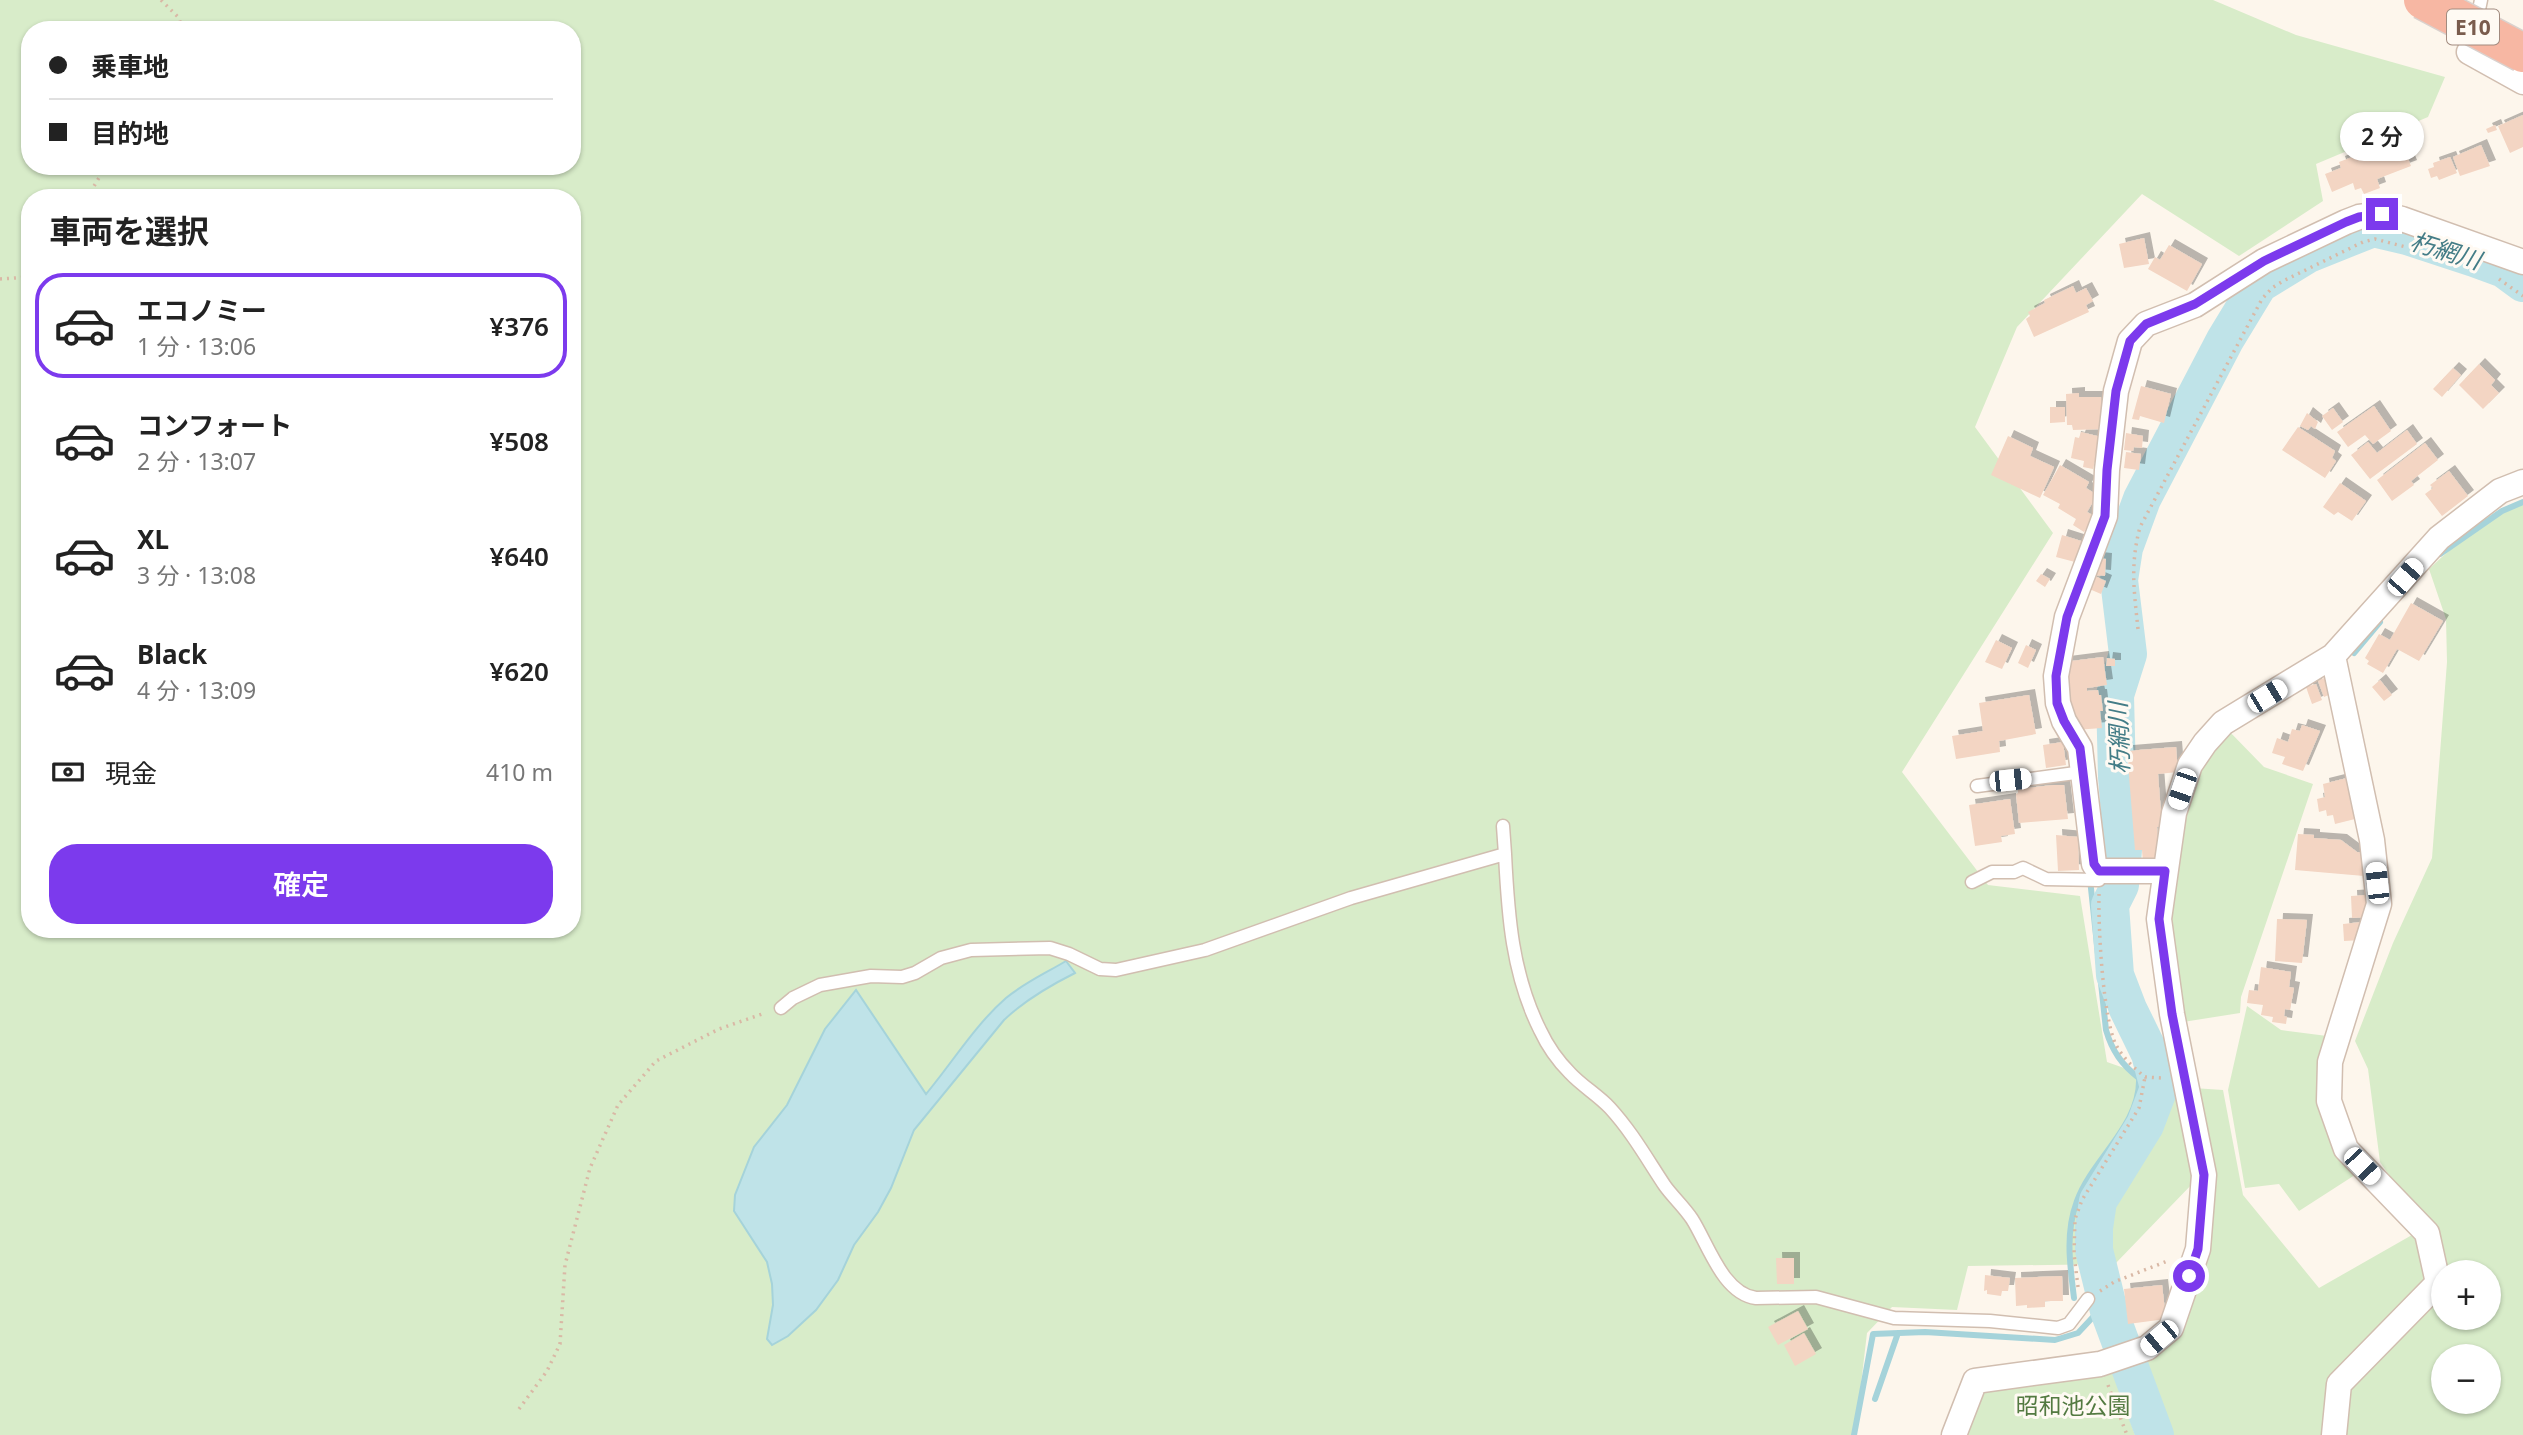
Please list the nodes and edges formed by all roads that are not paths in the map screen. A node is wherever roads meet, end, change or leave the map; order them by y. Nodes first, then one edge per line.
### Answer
1 (2423, 0) edge
2 (2481, 0) edge
3 (2469, 52) joint
4 (2523, 53) edge
5 (2523, 82) edge
6 (2523, 262) edge
7 (2523, 482) edge
8 (2333, 656) junction
9 (2079, 772) junction
10 (1977, 786) dead end
11 (1503, 826) dead end
12 (1505, 854) junction
13 (2165, 871) junction
14 (2105, 876) junction
15 (1972, 882) dead end
16 (780, 1008) road end
17 (2086, 1302) road end
18 (1954, 1435) edge
19 (2334, 1435) edge

1 - 4 highway, E10, bridge
2 - 3 lane
3 - 5 street
6 - 9 street
7 - 8 street
8 - 13 street
8 - 19 street
9 - 10 lane
9 - 14 street
11 - 12 lane
12 - 16 lane
12 - 17 lane
13 - 14 street
13 - 18 street
14 - 15 lane

